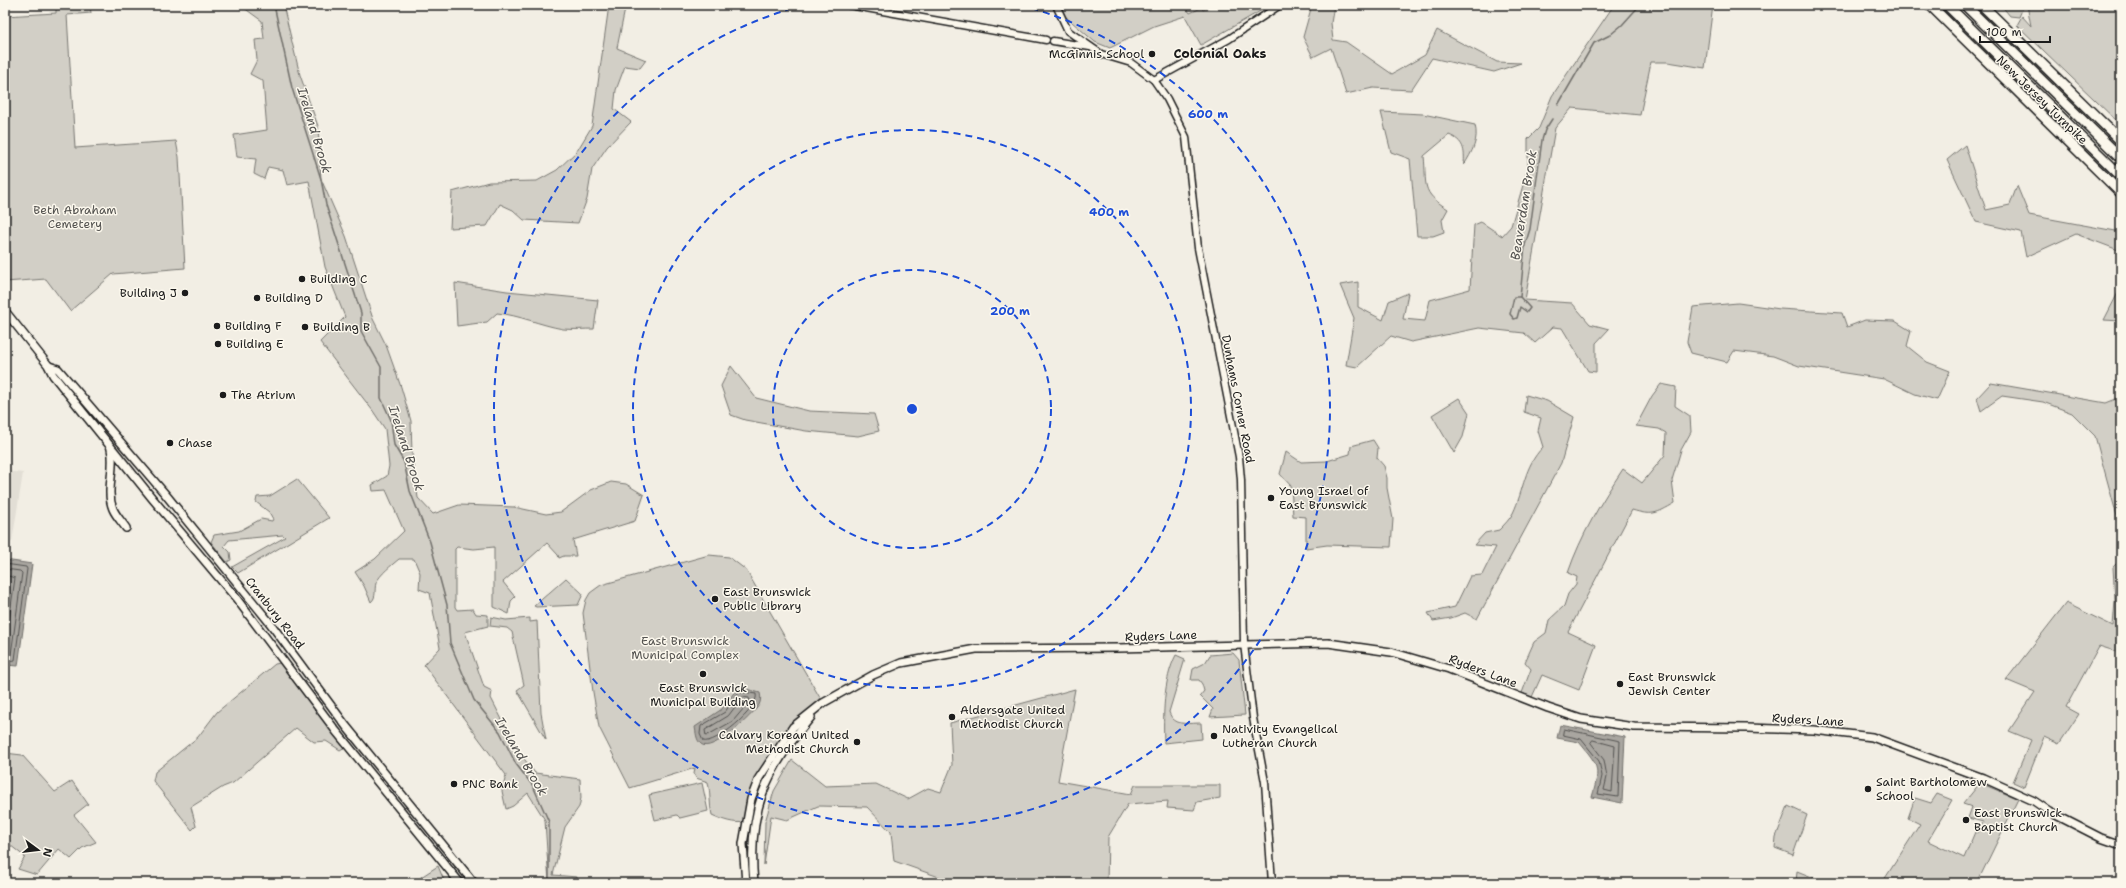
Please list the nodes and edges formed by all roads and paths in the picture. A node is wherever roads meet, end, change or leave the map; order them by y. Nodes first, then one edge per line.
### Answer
1 (849, 5) edge
2 (1056, 5) edge
3 (1280, 5) edge
4 (1930, 5) edge
5 (1947, 5) edge
6 (1965, 5) edge
7 (1982, 5) edge
8 (1090, 47) junction
9 (1154, 80) junction
10 (2121, 141) edge
11 (2121, 158) edge
12 (2121, 176) edge
13 (2121, 193) edge
14 (5, 311) edge
15 (49, 366) junction
16 (110, 445) junction
17 (126, 528) dead end
18 (1244, 644) junction
19 (823, 703) junction
20 (2121, 845) edge
21 (460, 883) edge
22 (474, 883) edge
23 (746, 883) edge
24 (754, 883) edge
25 (1272, 883) edge

1 - 8 street
2 - 8 street, Dunhams Corner Road
3 - 9 street
4 - 13 highway, New Jersey Turnpike
5 - 12 highway, New Jersey Turnpike
6 - 11 highway, New Jersey Turnpike
7 - 10 highway, New Jersey Turnpike
8 - 9 street, Dunhams Corner Road
9 - 18 street, Dunhams Corner Road
14 - 15 main road, Cranbury Road
15 - 16 main road, Cranbury Road
15 - 22 main road, Cranbury Road
16 - 17 main road
16 - 21 main road, Cranbury Road
18 - 19 main road, Ryders Lane
18 - 20 main road, Ryders Lane
18 - 25 street, Dunhams Corner Road
19 - 23 main road, Ryders Lane
19 - 24 main road, Ryders Lane

